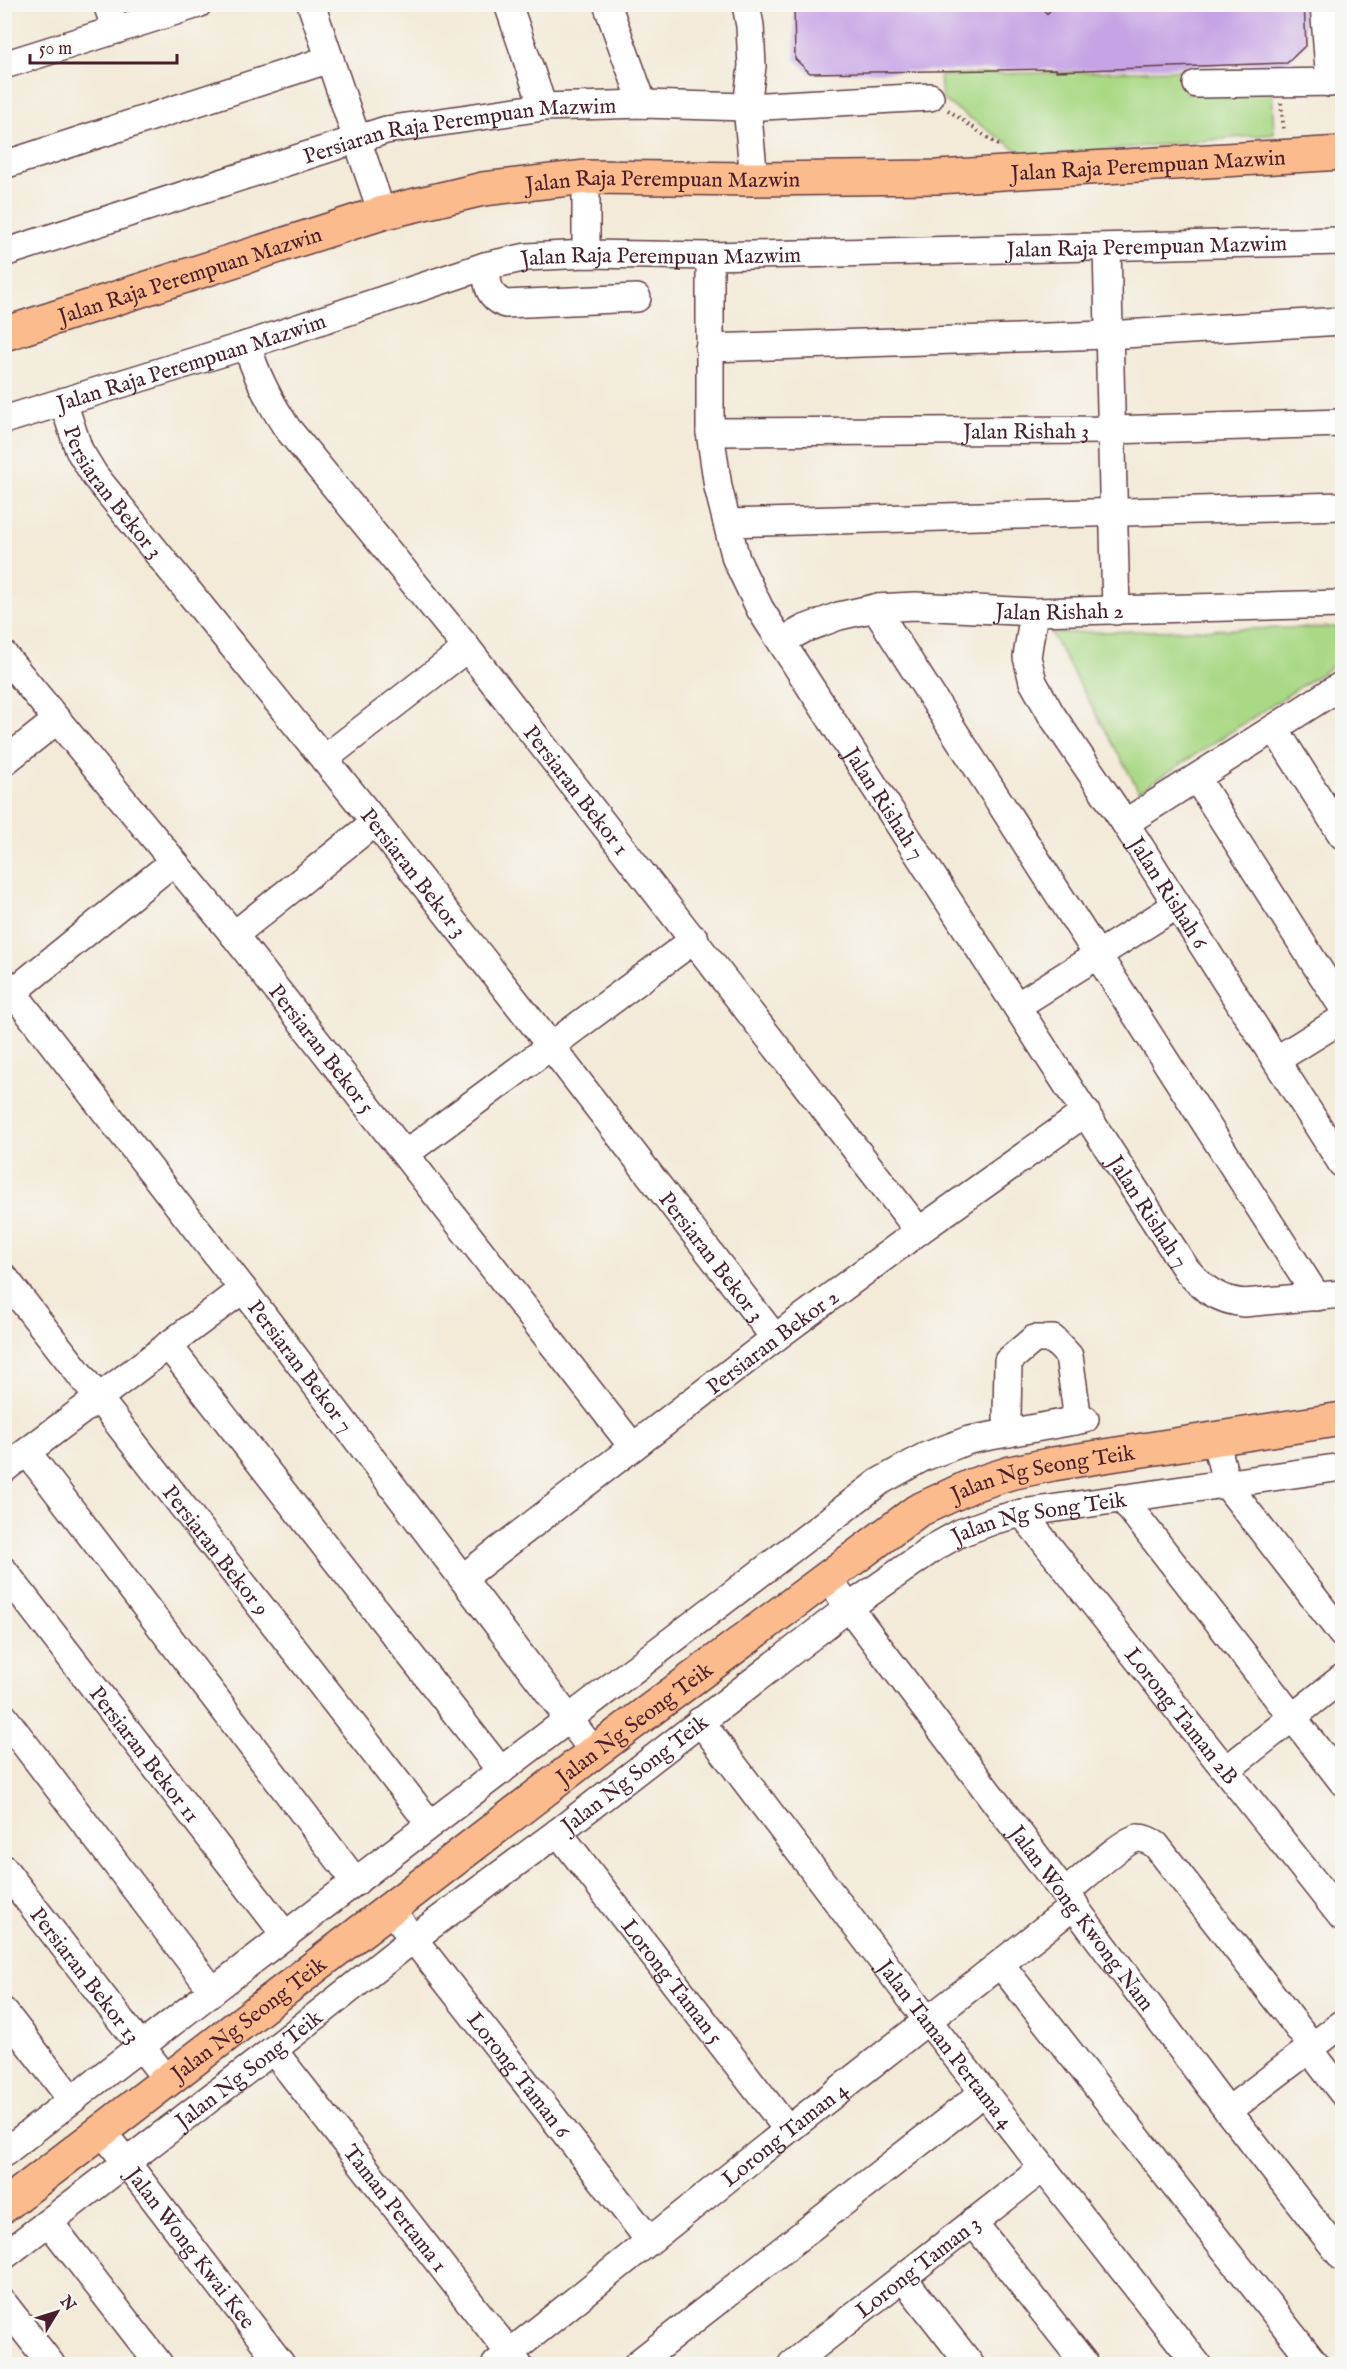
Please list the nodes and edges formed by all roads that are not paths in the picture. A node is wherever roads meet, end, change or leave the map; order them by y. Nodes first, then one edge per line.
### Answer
1 (107, 4) edge
2 (311, 4) edge
3 (508, 4) edge
4 (607, 4) edge
5 (746, 4) edge
6 (1324, 4) edge
7 (198, 5) edge
8 (116, 30) junction
9 (330, 59) junction
10 (4, 65) edge
11 (1336, 82) edge
12 (1197, 84) dead end
13 (930, 97) road end
14 (642, 104) junction
15 (543, 107) junction
16 (747, 107) junction
17 (358, 138) junction
18 (1342, 153) edge
19 (4, 165) edge
20 (586, 177) junction
21 (754, 179) junction
22 (382, 213) junction
23 (1342, 241) edge
24 (1107, 248) junction
25 (4, 253) edge
26 (586, 254) junction
27 (710, 256) junction
28 (485, 266) junction
29 (637, 298) dead end
30 (1342, 321) edge
31 (4, 334) edge
32 (1107, 335) junction
33 (247, 345) junction
34 (708, 348) junction
35 (63, 402) junction
36 (4, 420) edge
37 (1342, 423) edge
38 (1110, 430) junction
39 (710, 432) junction
40 (1342, 506) edge
41 (1114, 512) junction
42 (727, 523) junction
43 (1342, 604) edge
44 (875, 608) junction
45 (1116, 611) junction
46 (1034, 612) junction
47 (782, 641) junction
48 (467, 648) junction
49 (4, 655) edge
50 (1342, 685) edge
51 (57, 720) junction
52 (1275, 729) junction
53 (324, 759) junction
54 (4, 762) edge
55 (1197, 779) junction
56 (375, 822) junction
57 (1125, 823) junction
58 (1342, 835) edge
59 (173, 862) junction
60 (1177, 905) junction
61 (234, 935) junction
62 (695, 939) junction
63 (1099, 954) junction
64 (9, 986) edge
65 (1017, 1006) junction
66 (1342, 1006) edge
67 (1342, 1019) edge
68 (550, 1045) junction
69 (1276, 1060) junction
70 (1086, 1112) junction
71 (405, 1154) junction
72 (1342, 1164) edge
73 (919, 1231) junction
74 (243, 1289) junction
75 (9, 1292) edge
76 (1330, 1295) edge
77 (775, 1338) junction
78 (168, 1345) junction
79 (100, 1398) junction
80 (1342, 1419) edge
81 (1009, 1433) junction
82 (1215, 1439) junction
83 (633, 1447) junction
84 (27, 1452) junction
85 (1342, 1467) edge
86 (4, 1469) edge
87 (1227, 1485) junction
88 (1122, 1498) junction
89 (1022, 1513) junction
90 (4, 1571) edge
91 (827, 1576) junction
92 (464, 1577) junction
93 (848, 1608) junction
94 (1342, 1634) edge
95 (1342, 1678) edge
96 (4, 1717) edge
97 (1293, 1718) junction
98 (569, 1720) junction
99 (700, 1721) junction
100 (594, 1752) junction
101 (1226, 1770) junction
102 (501, 1771) junction
103 (1342, 1781) edge
104 (430, 1824) junction
105 (558, 1832) junction
106 (4, 1869) edge
107 (356, 1882) junction
108 (1070, 1899) junction
109 (390, 1909) junction
110 (1342, 1917) edge
111 (286, 1936) junction
112 (413, 1939) junction
113 (1001, 1965) junction
114 (213, 1991) junction
115 (4, 2012) edge
116 (928, 2021) junction
117 (1342, 2024) edge
118 (141, 2046) junction
119 (1311, 2048) junction
120 (273, 2050) junction
121 (167, 2080) junction
122 (984, 2092) junction
123 (1342, 2092) edge
124 (72, 2100) junction
125 (1228, 2111) junction
126 (788, 2130) junction
127 (102, 2131) junction
128 (4, 2153) edge
129 (127, 2162) junction
130 (1043, 2168) junction
131 (4, 2206) edge
132 (49, 2222) junction
133 (973, 2222) junction
134 (649, 2240) junction
135 (4, 2256) edge
136 (1342, 2256) edge
137 (903, 2278) junction
138 (4, 2304) edge
139 (508, 2361) edge
140 (51, 2364) edge
141 (159, 2364) edge
142 (281, 2364) edge
143 (637, 2364) edge
144 (792, 2364) edge
145 (970, 2364) edge
146 (1085, 2364) edge
147 (1197, 2364) edge
148 (1315, 2364) edge

1 - 8 street
2 - 9 street
3 - 15 street
4 - 14 street
5 - 16 street
6 - 11 street
7 - 8 street
8 - 10 street
9 - 17 street
9 - 19 street
11 - 12 street
13 - 16 street, Persiaran Raja Perempuan Mazwim
14 - 15 street, Persiaran Raja Perempuan Mazwim
14 - 16 street, Persiaran Raja Perempuan Mazwim
15 - 17 street, Persiaran Raja Perempuan Mazwim
16 - 21 street
17 - 22 street
17 - 25 street, Persiaran Raja Perempuan Mazwim
18 - 21 main road, Jalan Raja Perempuan Mazwin
20 - 21 main road, Jalan Raja Perempuan Mazwin
20 - 22 main road, Jalan Raja Perempuan Mazwin
20 - 26 street
22 - 31 main road, Jalan Raja Perempuan Mazwin
23 - 24 street, Jalan Raja Perempuan Mazwim
24 - 27 street, Jalan Raja Perempuan Mazwim
24 - 32 street
26 - 27 street, Jalan Raja Perempuan Mazwim
26 - 28 street, Jalan Raja Perempuan Mazwim
27 - 34 street, Jalan Rishah 7
28 - 29 street
28 - 33 street, Jalan Raja Perempuan Mazwim
30 - 32 street
32 - 34 street
32 - 38 street
33 - 35 street, Jalan Raja Perempuan Mazwim
33 - 48 street, Persiaran Bekor 1
34 - 39 street, Jalan Rishah 7
35 - 36 street, Jalan Raja Perempuan Mazwim
35 - 53 street, Persiaran Bekor 3
37 - 38 street, Jalan Rishah 3
38 - 39 street, Jalan Rishah 3
38 - 41 street
39 - 42 street, Jalan Rishah 7
40 - 41 street
41 - 42 street
41 - 45 street
42 - 47 street, Jalan Rishah 7
43 - 45 street, Jalan Rishah 2
44 - 46 street, Jalan Rishah 2
44 - 47 street, Jalan Rishah 2
44 - 63 street
45 - 46 street, Jalan Rishah 2
46 - 57 street, Jalan Rishah 6
47 - 65 street, Jalan Rishah 7
48 - 53 street
48 - 62 street, Persiaran Bekor 1
49 - 51 street, Persiaran Bekor 5
50 - 52 street
51 - 54 street
51 - 59 street, Persiaran Bekor 5
52 - 55 street
52 - 58 street
53 - 56 street, Persiaran Bekor 3
55 - 57 street
55 - 66 street
56 - 61 street
56 - 68 street, Persiaran Bekor 3
57 - 60 street, Jalan Rishah 6
59 - 61 street, Persiaran Bekor 5
59 - 64 street
60 - 63 street
60 - 69 street, Jalan Rishah 6
61 - 71 street, Persiaran Bekor 5
62 - 68 street
62 - 73 street, Persiaran Bekor 1
63 - 65 street
63 - 76 street
64 - 74 street, Persiaran Bekor 7
65 - 70 street, Jalan Rishah 7
67 - 69 street
68 - 71 street
68 - 77 street, Persiaran Bekor 3
69 - 72 street, Jalan Rishah 6
70 - 73 street, Persiaran Bekor 2
70 - 76 street, Jalan Rishah 7
71 - 83 street, Persiaran Bekor 5
73 - 77 street, Persiaran Bekor 2
74 - 78 street
74 - 92 street, Persiaran Bekor 7
75 - 79 street, Persiaran Bekor 9
77 - 83 street, Persiaran Bekor 2
78 - 79 street
78 - 102 street
79 - 84 street
79 - 104 street, Persiaran Bekor 9
80 - 82 main road, Jalan Ng Seong Teik
81 - 81 street, Jalan Ng Seong Teik
81 - 98 street, Jalan Ng Seong Teik
82 - 87 street
82 - 91 main road, Jalan Ng Seong Teik
83 - 92 street, Persiaran Bekor 2
84 - 86 street
84 - 107 street
85 - 87 street, Jalan Ng Song Teik
87 - 88 street, Jalan Ng Song Teik
87 - 94 street
88 - 89 street, Jalan Ng Song Teik
88 - 97 street
89 - 93 street, Jalan Ng Song Teik
89 - 101 street, Lorong Taman 2B
90 - 111 street, Persiaran Bekor 11
91 - 93 street, Jalan Wong Kwong Nam
91 - 100 main road, Jalan Ng Seong Teik
92 - 98 street, Persiaran Bekor 7
93 - 99 street, Jalan Ng Song Teik
93 - 108 street, Jalan Wong Kwong Nam
95 - 97 street
96 - 114 street
97 - 101 street
97 - 103 street
98 - 100 street, Persiaran Bekor 7
98 - 102 street, Jalan Ng Seong Teik
99 - 105 street, Jalan Ng Song Teik
99 - 116 street, Jalan Taman Pertama 4
100 - 109 main road, Jalan Ng Seong Teik
101 - 110 street, Lorong Taman 2B
102 - 104 street, Jalan Ng Seong Teik
104 - 107 street, Jalan Ng Seong Teik
105 - 112 street, Jalan Ng Song Teik
105 - 126 street, Lorong Taman 5
106 - 118 street, Persiaran Bekor 13
107 - 111 street, Jalan Ng Seong Teik
108 - 113 street, Lorong Taman 4
108 - 119 street, Lorong Taman 4
108 - 125 street, Jalan Wong Kwong Nam
109 - 112 street, Lorong Taman 6
109 - 121 main road, Jalan Ng Seong Teik
111 - 114 street, Jalan Ng Seong Teik
112 - 120 street, Jalan Ng Song Teik
112 - 134 street, Lorong Taman 6
113 - 116 street, Lorong Taman 4
113 - 148 street
114 - 118 street, Jalan Ng Seong Teik
115 - 124 street
116 - 122 street, Jalan Taman Pertama 4
116 - 126 street, Lorong Taman 4
117 - 119 street
118 - 121 street, Persiaran Bekor 13
118 - 124 street, Jalan Ng Seong Teik
119 - 123 street
119 - 125 street
120 - 129 street, Jalan Ng Song Teik
120 - 139 street, Taman Pertama 1
121 - 127 main road, Jalan Ng Seong Teik
122 - 130 street, Jalan Taman Pertama 4
122 - 143 street
124 - 128 street, Jalan Ng Seong Teik
125 - 136 street, Jalan Wong Kwong Nam
126 - 134 street, Lorong Taman 4
127 - 129 street, Jalan Wong Kwai Kee
127 - 131 main road, Jalan Ng Seong Teik
129 - 132 street, Jalan Ng Song Teik
129 - 142 street, Jalan Wong Kwai Kee
130 - 133 street, Lorong Taman 3
130 - 147 street, Jalan Taman Pertama 4
132 - 135 street, Jalan Ng Song Teik
132 - 141 street
133 - 137 street, Lorong Taman 3
133 - 146 street
134 - 139 street, Lorong Taman 4
137 - 144 street, Lorong Taman 3
137 - 145 street
138 - 140 street

